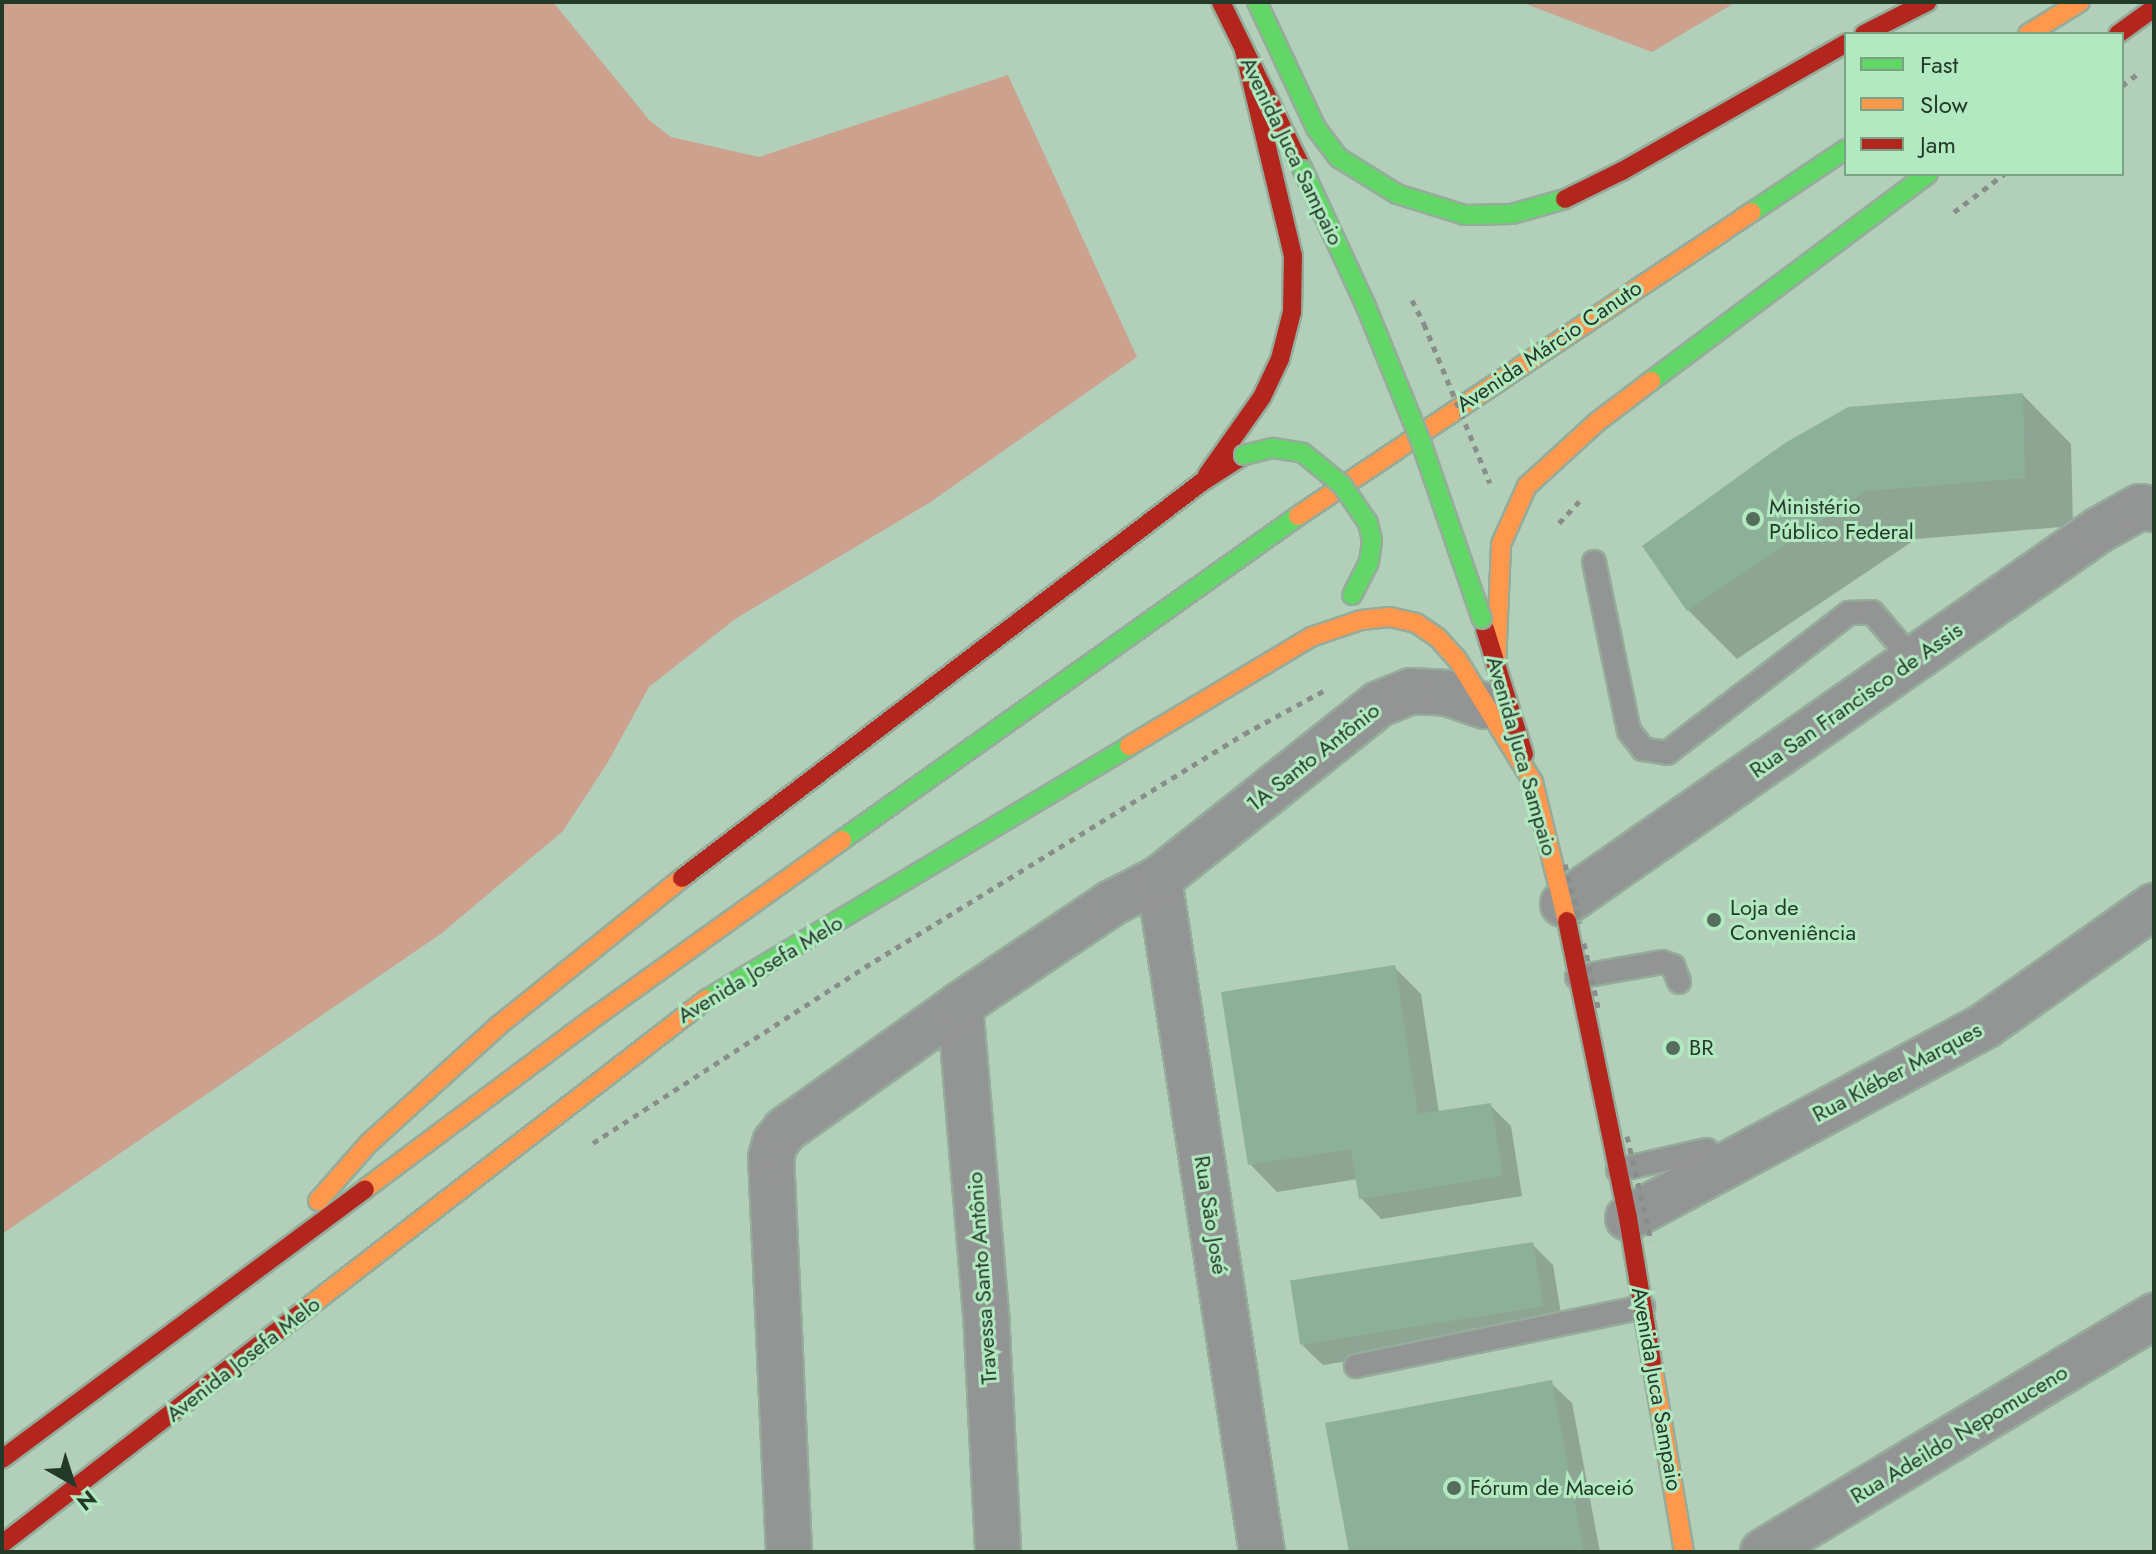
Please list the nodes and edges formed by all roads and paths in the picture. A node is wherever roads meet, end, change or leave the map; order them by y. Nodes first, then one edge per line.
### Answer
1 (1221, 2) edge
2 (1257, 2) edge
3 (1927, 2) edge
4 (2080, 2) edge
5 (2154, 8) edge
6 (1868, 32) edge
7 (2031, 32) edge
8 (2121, 32) edge
9 (1844, 44) edge
10 (1244, 50) junction
11 (1844, 150) edge
12 (1925, 176) edge
13 (2001, 176) edge
14 (1953, 212) dead end
15 (1424, 324) dead end
16 (1202, 482) junction
17 (1490, 483) dead end
18 (1588, 490) dead end
19 (2153, 508) edge
20 (1551, 533) dead end
21 (1594, 562) dead end
22 (1311, 637) junction
23 (1913, 660) junction
24 (1337, 683) dead end
25 (1490, 685) junction
26 (1533, 782) junction
27 (1159, 879) junction
28 (1569, 897) junction
29 (2154, 906) edge
30 (1584, 943) dead end
31 (1577, 977) junction
32 (1679, 982) dead end
33 (960, 1005) junction
34 (1598, 1007) dead end
35 (1627, 1136) dead end
36 (589, 1146) dead end
37 (1708, 1151) junction
38 (1618, 1170) junction
39 (1639, 1230) junction
40 (266, 1260) junction
41 (1643, 1307) junction
42 (2154, 1316) edge
43 (1356, 1366) dead end
44 (2, 1459) edge
45 (2, 1544) edge
46 (789, 1552) edge
47 (998, 1552) edge
48 (1262, 1552) edge
49 (1684, 1552) edge
50 (1763, 1552) edge

1 - 10 main road, Avenida Juca Sampaio
2 - 9 main road, Avenida Juca Sampaio
3 - 6 main road
4 - 7 main road
5 - 8 main road
10 - 16 main road
10 - 25 main road, Avenida Juca Sampaio, bridge
11 - 40 main road, Avenida Márcio Canuto
12 - 25 main road
13 - 14 path
15 - 17 path, bridge
16 - 22 main road, bridge
16 - 40 main road
18 - 20 path
19 - 23 street, Rua San Francisco de Assis
21 - 23 lane
22 - 25 main road, Avenida Josefa Melo
22 - 45 main road, Avenida Josefa Melo
23 - 28 street, Rua San Francisco de Assis
24 - 36 path
25 - 26 main road, Avenida Josefa Melo
25 - 26 main road, Avenida Juca Sampaio
25 - 27 street, 1A Santo Antônio
26 - 28 main road, Avenida Juca Sampaio
27 - 33 street, 1A Santo Antônio
27 - 48 street, Rua São José
28 - 31 main road, Avenida Juca Sampaio
29 - 37 street, Rua Kléber Marques
30 - 34 path, bridge
31 - 32 lane
31 - 38 main road, Avenida Juca Sampaio
33 - 46 street, 1A Santo Antônio
33 - 47 street, Travessa Santo Antônio
35 - 39 path, bridge
37 - 38 lane
37 - 39 street, Rua Kléber Marques
38 - 39 main road, Avenida Juca Sampaio
39 - 41 main road, Avenida Juca Sampaio
40 - 44 main road
41 - 43 lane
41 - 49 main road, Avenida Juca Sampaio
42 - 50 street, Rua Adeildo Nepomuceno

